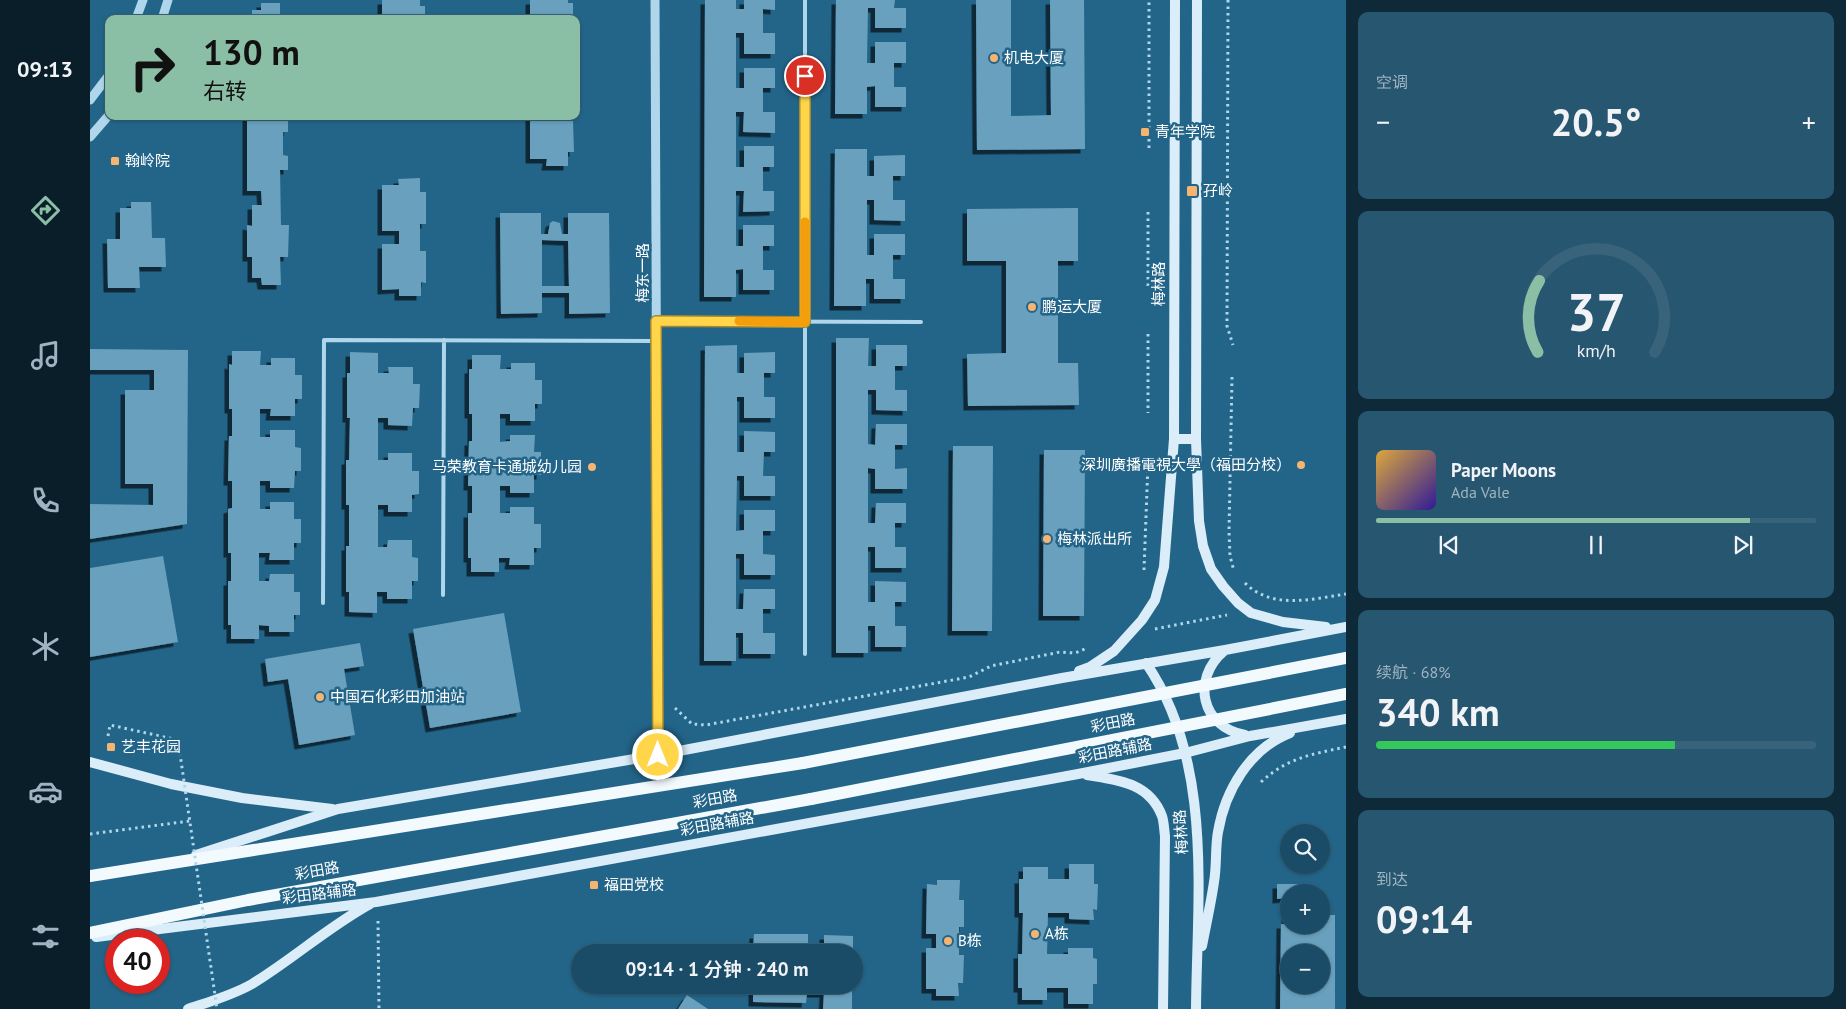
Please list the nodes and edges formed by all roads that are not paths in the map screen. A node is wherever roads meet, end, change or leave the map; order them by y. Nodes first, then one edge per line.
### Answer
1 (143, 0) edge
2 (168, 0) edge
3 (655, 0) edge
4 (805, 0) edge
5 (1174, 0) edge
6 (1198, 0) edge
7 (137, 15) edge
8 (163, 15) edge
9 (105, 80) edge
10 (90, 100) edge
11 (105, 119) edge
12 (90, 137) edge
13 (656, 321) junction
14 (805, 322) junction
15 (921, 322) dead end
16 (444, 340) junction
17 (657, 341) junction
18 (1174, 439) junction
19 (1196, 439) junction
20 (443, 595) dead end
21 (323, 603) dead end
22 (1342, 628) edge
23 (1225, 650) junction
24 (805, 654) dead end
25 (1346, 658) edge
26 (1146, 663) junction
27 (1062, 678) junction
28 (1346, 694) edge
29 (1346, 719) edge
30 (1306, 726) junction
31 (1250, 736) junction
32 (1185, 753) junction
33 (658, 755) junction
34 (91, 762) edge
35 (1078, 774) junction
36 (338, 809) junction
37 (169, 864) junction
38 (90, 876) edge
39 (376, 902) junction
40 (90, 933) edge
41 (90, 938) edge
42 (1197, 982) junction
43 (188, 1009) edge
44 (1163, 1009) edge
45 (1196, 1009) edge

1 - 7 street
2 - 8 street
3 - 13 street, 梅东一路
4 - 14 lane
5 - 18 main road, 梅林路
6 - 19 main road
9 - 10 street
11 - 12 street
13 - 14 lane
13 - 17 street, 梅东一路
14 - 15 lane
14 - 24 lane
16 - 17 lane
16 - 20 lane
16 - 21 lane
17 - 33 street, 梅东一路
18 - 19 main road
18 - 27 main road, 梅林路
19 - 22 main road
22 - 23 main road
23 - 26 main road
23 - 31 main road
25 - 37 main road, 彩田路, bridge
26 - 27 main road
26 - 32 main road, 梅林路
27 - 33 main road
28 - 40 main road, 彩田路, bridge
29 - 30 main road, 彩田路辅路
30 - 31 main road, 彩田路辅路
30 - 42 main road
31 - 32 main road, 彩田路辅路
32 - 35 main road, 彩田路辅路
32 - 42 main road, 梅林路
33 - 36 main road
34 - 36 main road
35 - 39 main road, 彩田路辅路
35 - 44 main road, 梅林路
36 - 37 main road
37 - 38 main road, 彩田路
39 - 41 main road, 彩田路辅路
39 - 43 main road
42 - 45 main road, 梅林路

